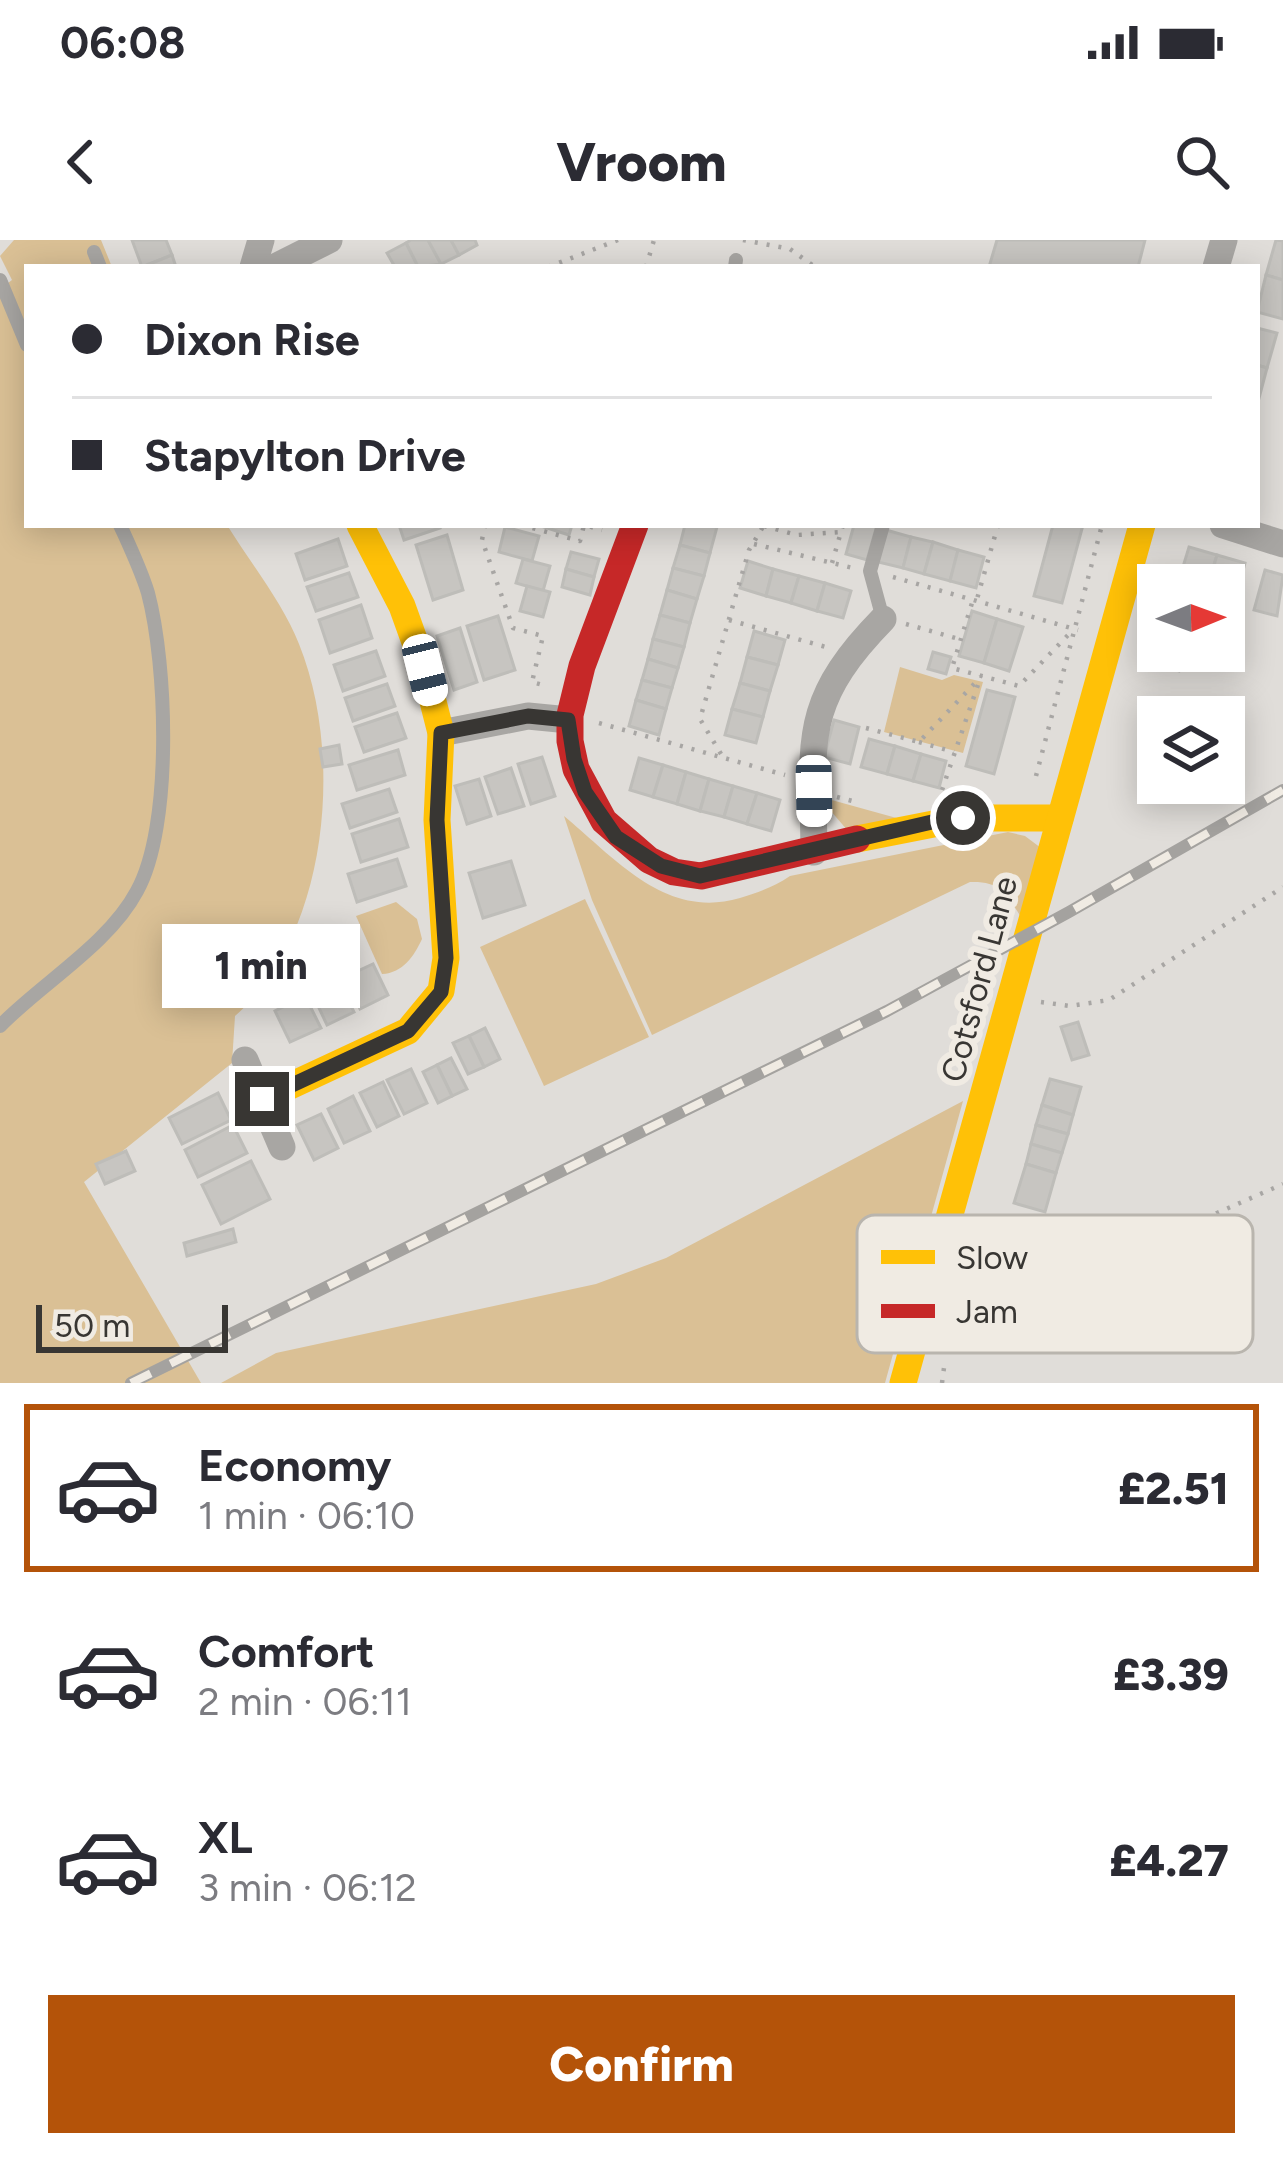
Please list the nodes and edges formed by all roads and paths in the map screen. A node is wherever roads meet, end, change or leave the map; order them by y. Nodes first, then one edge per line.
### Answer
1 (328, 240) edge
2 (618, 240) edge
3 (742, 240) edge
4 (779, 240) edge
5 (790, 249) junction
6 (280, 264) edge
7 (557, 264) edge
8 (810, 264) edge
9 (0, 280) edge
10 (24, 338) edge
11 (121, 528) edge
12 (362, 528) edge
13 (484, 528) edge
14 (531, 528) edge
15 (583, 528) edge
16 (762, 528) edge
17 (773, 528) edge
18 (882, 528) edge
19 (997, 528) edge
20 (1101, 528) edge
21 (1141, 528) edge
22 (1232, 528) edge
23 (842, 529) edge
24 (634, 532) edge
25 (754, 544) junction
26 (1283, 544) edge
27 (832, 563) junction
28 (870, 571) junction
29 (977, 599) junction
30 (883, 619) junction
31 (729, 620) junction
32 (1074, 629) junction
33 (1109, 638) junction
34 (961, 640) junction
35 (849, 654) junction
36 (981, 676) junction
37 (571, 710) junction
38 (866, 728) dead end
39 (441, 733) junction
40 (920, 742) junction
41 (954, 752) junction
42 (724, 757) junction
43 (813, 787) junction
44 (873, 806) dead end
45 (1025, 816) junction
46 (1060, 818) junction
47 (932, 822) junction
48 (814, 852) junction
49 (1283, 887) edge
50 (1070, 1006) dead end
51 (0, 1026) edge
52 (245, 1060) dead end
53 (262, 1099) junction
54 (282, 1147) dead end
55 (1283, 1184) edge
56 (950, 1215) edge
57 (1214, 1215) edge
58 (911, 1353) edge
59 (946, 1353) edge
60 (903, 1383) edge
61 (942, 1383) edge

1 - 6 street
2 - 7 path
3 - 5 path
4 - 5 path
5 - 8 path
9 - 10 lane
11 - 51 lane
12 - 39 street
13 - 37 path
14 - 15 path
16 - 25 path
17 - 23 path
18 - 28 lane
19 - 29 path
20 - 32 path
21 - 33 street, Cotsford Lane
22 - 26 street
23 - 27 path
24 - 37 street
25 - 27 path
25 - 31 path
27 - 28 path
28 - 29 path
28 - 30 lane
29 - 32 path
29 - 34 path
30 - 34 path
30 - 35 street
31 - 35 path
31 - 42 path
32 - 33 path
32 - 36 path
32 - 45 path
33 - 46 street, Cotsford Lane
34 - 36 path
35 - 43 street
36 - 40 path
36 - 41 path
37 - 39 street
37 - 42 path
37 - 48 street
38 - 40 path
39 - 53 street
40 - 41 path
41 - 47 path
42 - 43 path
43 - 44 path
43 - 48 street
45 - 46 street
45 - 47 street
46 - 56 street, Cotsford Lane
47 - 48 street
49 - 50 path
52 - 53 street
53 - 54 street
55 - 57 path
58 - 60 street, Cotsford Lane
59 - 61 path

